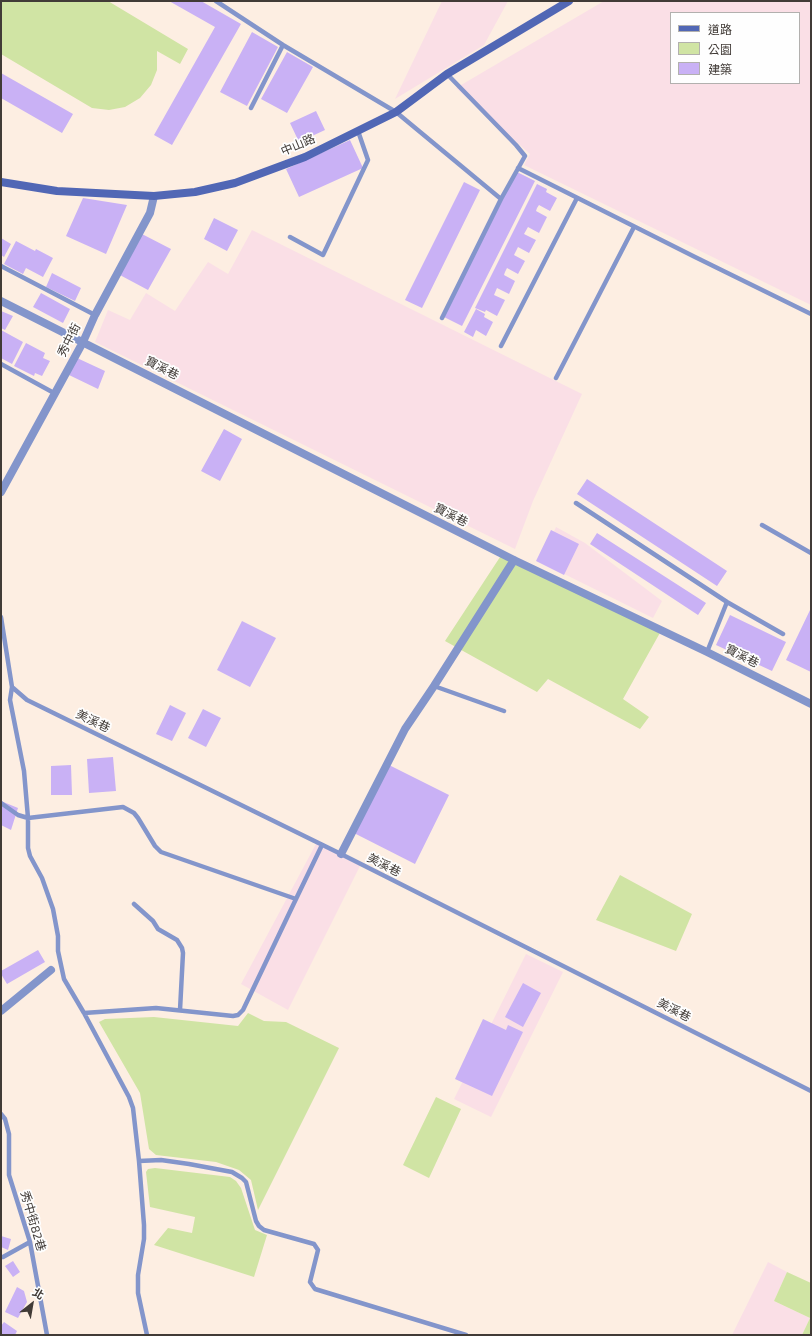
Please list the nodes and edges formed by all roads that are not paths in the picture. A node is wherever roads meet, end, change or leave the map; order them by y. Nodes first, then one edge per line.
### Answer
1 (216, 1) edge
2 (569, 1) edge
3 (283, 45) junction
4 (447, 74) junction
5 (251, 108) dead end
6 (396, 112) junction
7 (358, 131) junction
8 (518, 168) junction
9 (1, 182) edge
10 (154, 196) junction
11 (577, 198) junction
12 (501, 199) junction
13 (634, 227) junction
14 (290, 237) dead end
15 (1, 266) edge
16 (1, 301) edge
17 (811, 314) edge
18 (95, 315) junction
19 (442, 318) dead end
20 (83, 342) junction
21 (501, 346) dead end
22 (1, 364) edge
23 (556, 378) dead end
24 (54, 393) junction
25 (1, 492) edge
26 (576, 504) dead end
27 (762, 525) dead end
28 (811, 553) edge
29 (514, 560) junction
30 (727, 602) junction
31 (1, 617) edge
32 (783, 634) dead end
33 (707, 652) junction
34 (434, 686) junction
35 (12, 687) junction
36 (811, 704) edge
37 (504, 711) dead end
38 (1, 802) edge
39 (28, 818) junction
40 (322, 845) junction
41 (341, 854) junction
42 (296, 899) junction
43 (134, 904) dead end
44 (51, 970) dead end
45 (180, 1010) junction
46 (1, 1011) edge
47 (84, 1013) junction
48 (811, 1091) edge
49 (1, 1114) edge
50 (139, 1161) junction
51 (30, 1242) junction
52 (1, 1257) edge
53 (47, 1335) edge
54 (147, 1335) edge
55 (466, 1335) edge

1 - 3 lane
2 - 4 street, 中山路
3 - 5 lane
3 - 6 lane
4 - 6 street, 中山路
4 - 8 lane
6 - 7 street, 中山路
6 - 12 lane
7 - 10 street, 中山路
7 - 14 lane
8 - 11 lane
8 - 12 lane
9 - 10 street, 中山路
10 - 18 street, 秀中街
11 - 13 lane
11 - 21 lane
12 - 19 lane
13 - 17 lane
13 - 23 lane
15 - 18 lane
16 - 20 street, 寶溪巷
18 - 20 street, 秀中街
20 - 24 street, 秀中街
20 - 29 street, 寶溪巷
22 - 24 lane
24 - 25 street, 秀中街
26 - 30 lane
27 - 28 lane
29 - 33 street, 寶溪巷
29 - 34 street
30 - 32 lane
30 - 33 lane
31 - 35 lane
33 - 36 street, 寶溪巷
34 - 37 lane
34 - 41 street
35 - 39 lane
35 - 40 lane, 美溪巷
38 - 39 lane
39 - 42 lane
39 - 47 lane
40 - 41 lane, 美溪巷
40 - 42 lane
41 - 48 lane, 美溪巷
42 - 45 lane
43 - 45 lane
44 - 46 street
45 - 47 lane
47 - 50 lane
49 - 51 lane, 秀中街82巷
50 - 54 lane
50 - 55 lane
51 - 52 lane
51 - 53 lane, 秀中街82巷

